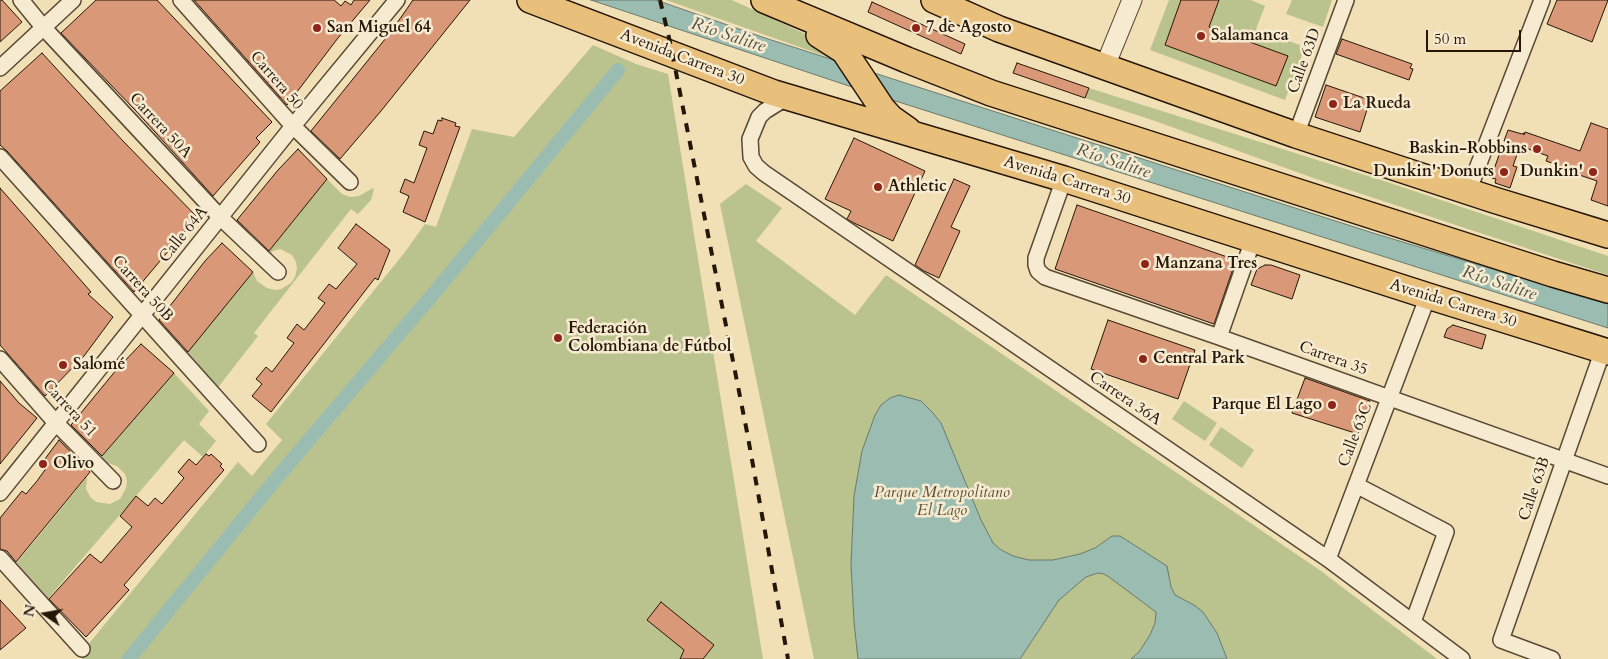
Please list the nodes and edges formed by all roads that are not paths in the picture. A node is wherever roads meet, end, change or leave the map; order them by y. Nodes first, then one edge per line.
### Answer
1 (20, 0) edge
2 (73, 0) edge
3 (181, 0) edge
4 (397, 0) edge
5 (530, 0) edge
6 (762, 0) edge
7 (934, 0) edge
8 (1132, 0) edge
9 (1346, 0) edge
10 (1542, 0) edge
11 (43, 27) junction
12 (1105, 66) junction
13 (0, 68) edge
14 (749, 84) junction
15 (789, 98) junction
16 (759, 117) junction
17 (293, 126) junction
18 (1296, 135) junction
19 (918, 136) junction
20 (0, 158) edge
21 (1064, 179) junction
22 (350, 182) dead end
23 (1468, 192) junction
24 (220, 217) junction
25 (1608, 235) edge
26 (1253, 240) junction
27 (278, 272) dead end
28 (1608, 290) edge
29 (1428, 296) junction
30 (142, 316) junction
31 (1219, 336) junction
32 (1606, 351) edge
33 (0, 359) edge
34 (1390, 398) junction
35 (56, 423) junction
36 (258, 444) dead end
37 (1564, 460) junction
38 (1608, 476) edge
39 (113, 481) dead end
40 (1356, 485) junction
41 (0, 493) edge
42 (0, 558) edge
43 (1328, 559) junction
44 (1413, 622) junction
45 (82, 649) dead end
46 (1462, 659) edge
47 (1552, 659) edge

1 - 11 street, Carrera 50A
2 - 11 street
3 - 17 street, Carrera 50
4 - 17 street, Calle 64A
5 - 14 highway, Avenida Carrera 30
6 - 19 highway
6 - 28 highway
7 - 12 highway
8 - 12 street
9 - 18 street, Calle 63D
10 - 23 street
11 - 13 street
11 - 24 street, Carrera 50A
12 - 18 highway
14 - 15 highway, Avenida Carrera 30
14 - 16 street
15 - 16 street
15 - 19 highway, Avenida Carrera 30
16 - 43 street, Carrera 36A
17 - 22 street, Carrera 50
17 - 24 street, Calle 64A
18 - 23 highway
19 - 21 highway, Avenida Carrera 30
20 - 30 street, Carrera 50B
21 - 26 highway, Avenida Carrera 30
21 - 31 street, Carrera 35
23 - 25 highway
24 - 27 street, Carrera 50A
24 - 30 street, Calle 64A
26 - 29 highway, Avenida Carrera 30
26 - 31 street
29 - 32 highway, Avenida Carrera 30
29 - 34 street, Calle 63C
30 - 35 street, Calle 64A
30 - 36 street, Carrera 50B
31 - 34 street, Carrera 35
32 - 37 street, Calle 63B
33 - 35 street, Carrera 51
34 - 37 street, Carrera 35
34 - 40 street, Calle 63C
35 - 39 street, Carrera 51
35 - 41 street, Calle 64A
37 - 38 street, Carrera 35
37 - 47 street, Calle 63B
40 - 43 street, Calle 63C
40 - 44 street
42 - 45 street
43 - 44 street, Carrera 36A
44 - 46 street, Carrera 36A

